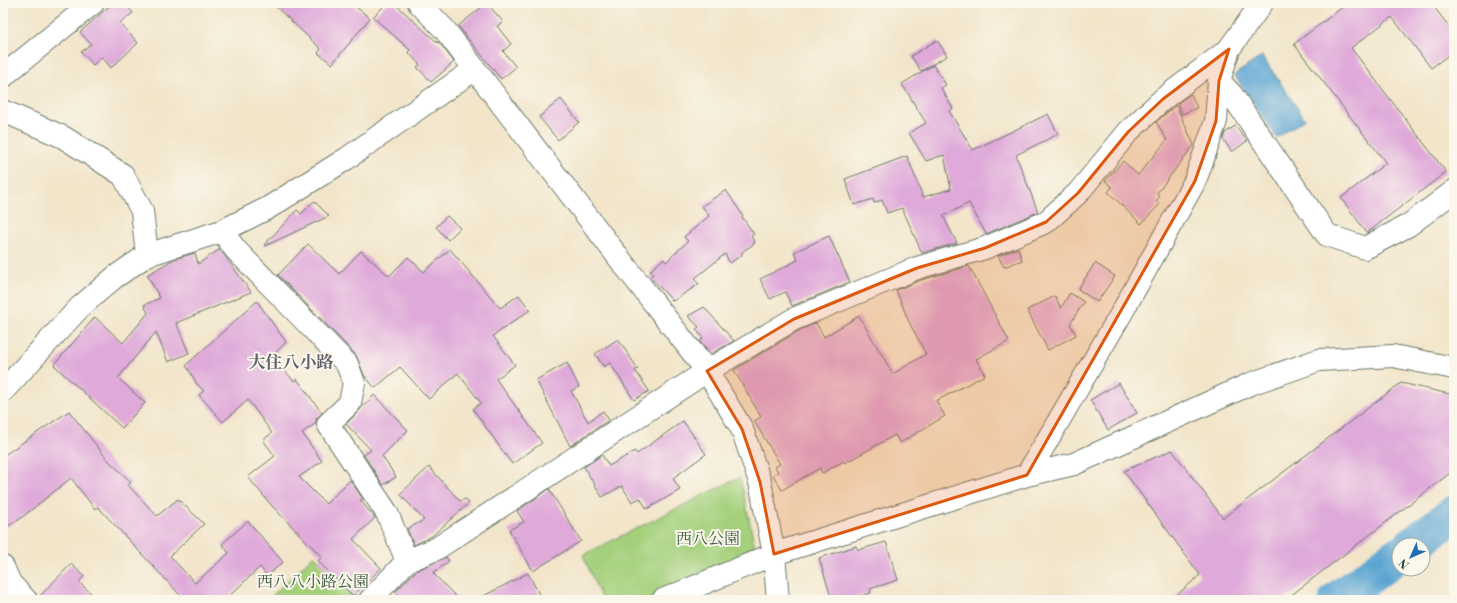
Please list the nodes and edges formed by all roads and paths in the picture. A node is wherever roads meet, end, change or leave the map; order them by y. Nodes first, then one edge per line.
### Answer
1 (93, 3) edge
2 (419, 3) edge
3 (1260, 4) edge
4 (1229, 49) junction
5 (475, 69) junction
6 (3, 77) edge
7 (1219, 81) junction
8 (3, 111) edge
9 (1454, 191) edge
10 (222, 231) junction
11 (147, 254) junction
12 (1454, 368) edge
13 (708, 371) junction
14 (3, 391) edge
15 (1027, 475) junction
16 (774, 554) junction
17 (407, 561) junction
18 (3, 567) edge
19 (379, 597) edge
20 (26, 600) edge
21 (663, 600) edge
22 (778, 600) edge

1 - 6 street
2 - 5 street
3 - 4 street
4 - 7 street
4 - 13 street
5 - 10 street
5 - 13 street
7 - 9 street
7 - 15 street
8 - 11 street
10 - 11 street
10 - 17 street
11 - 14 street
12 - 15 street
13 - 16 street
13 - 17 street
15 - 16 street
16 - 21 street
16 - 22 street
17 - 19 street
18 - 20 street

